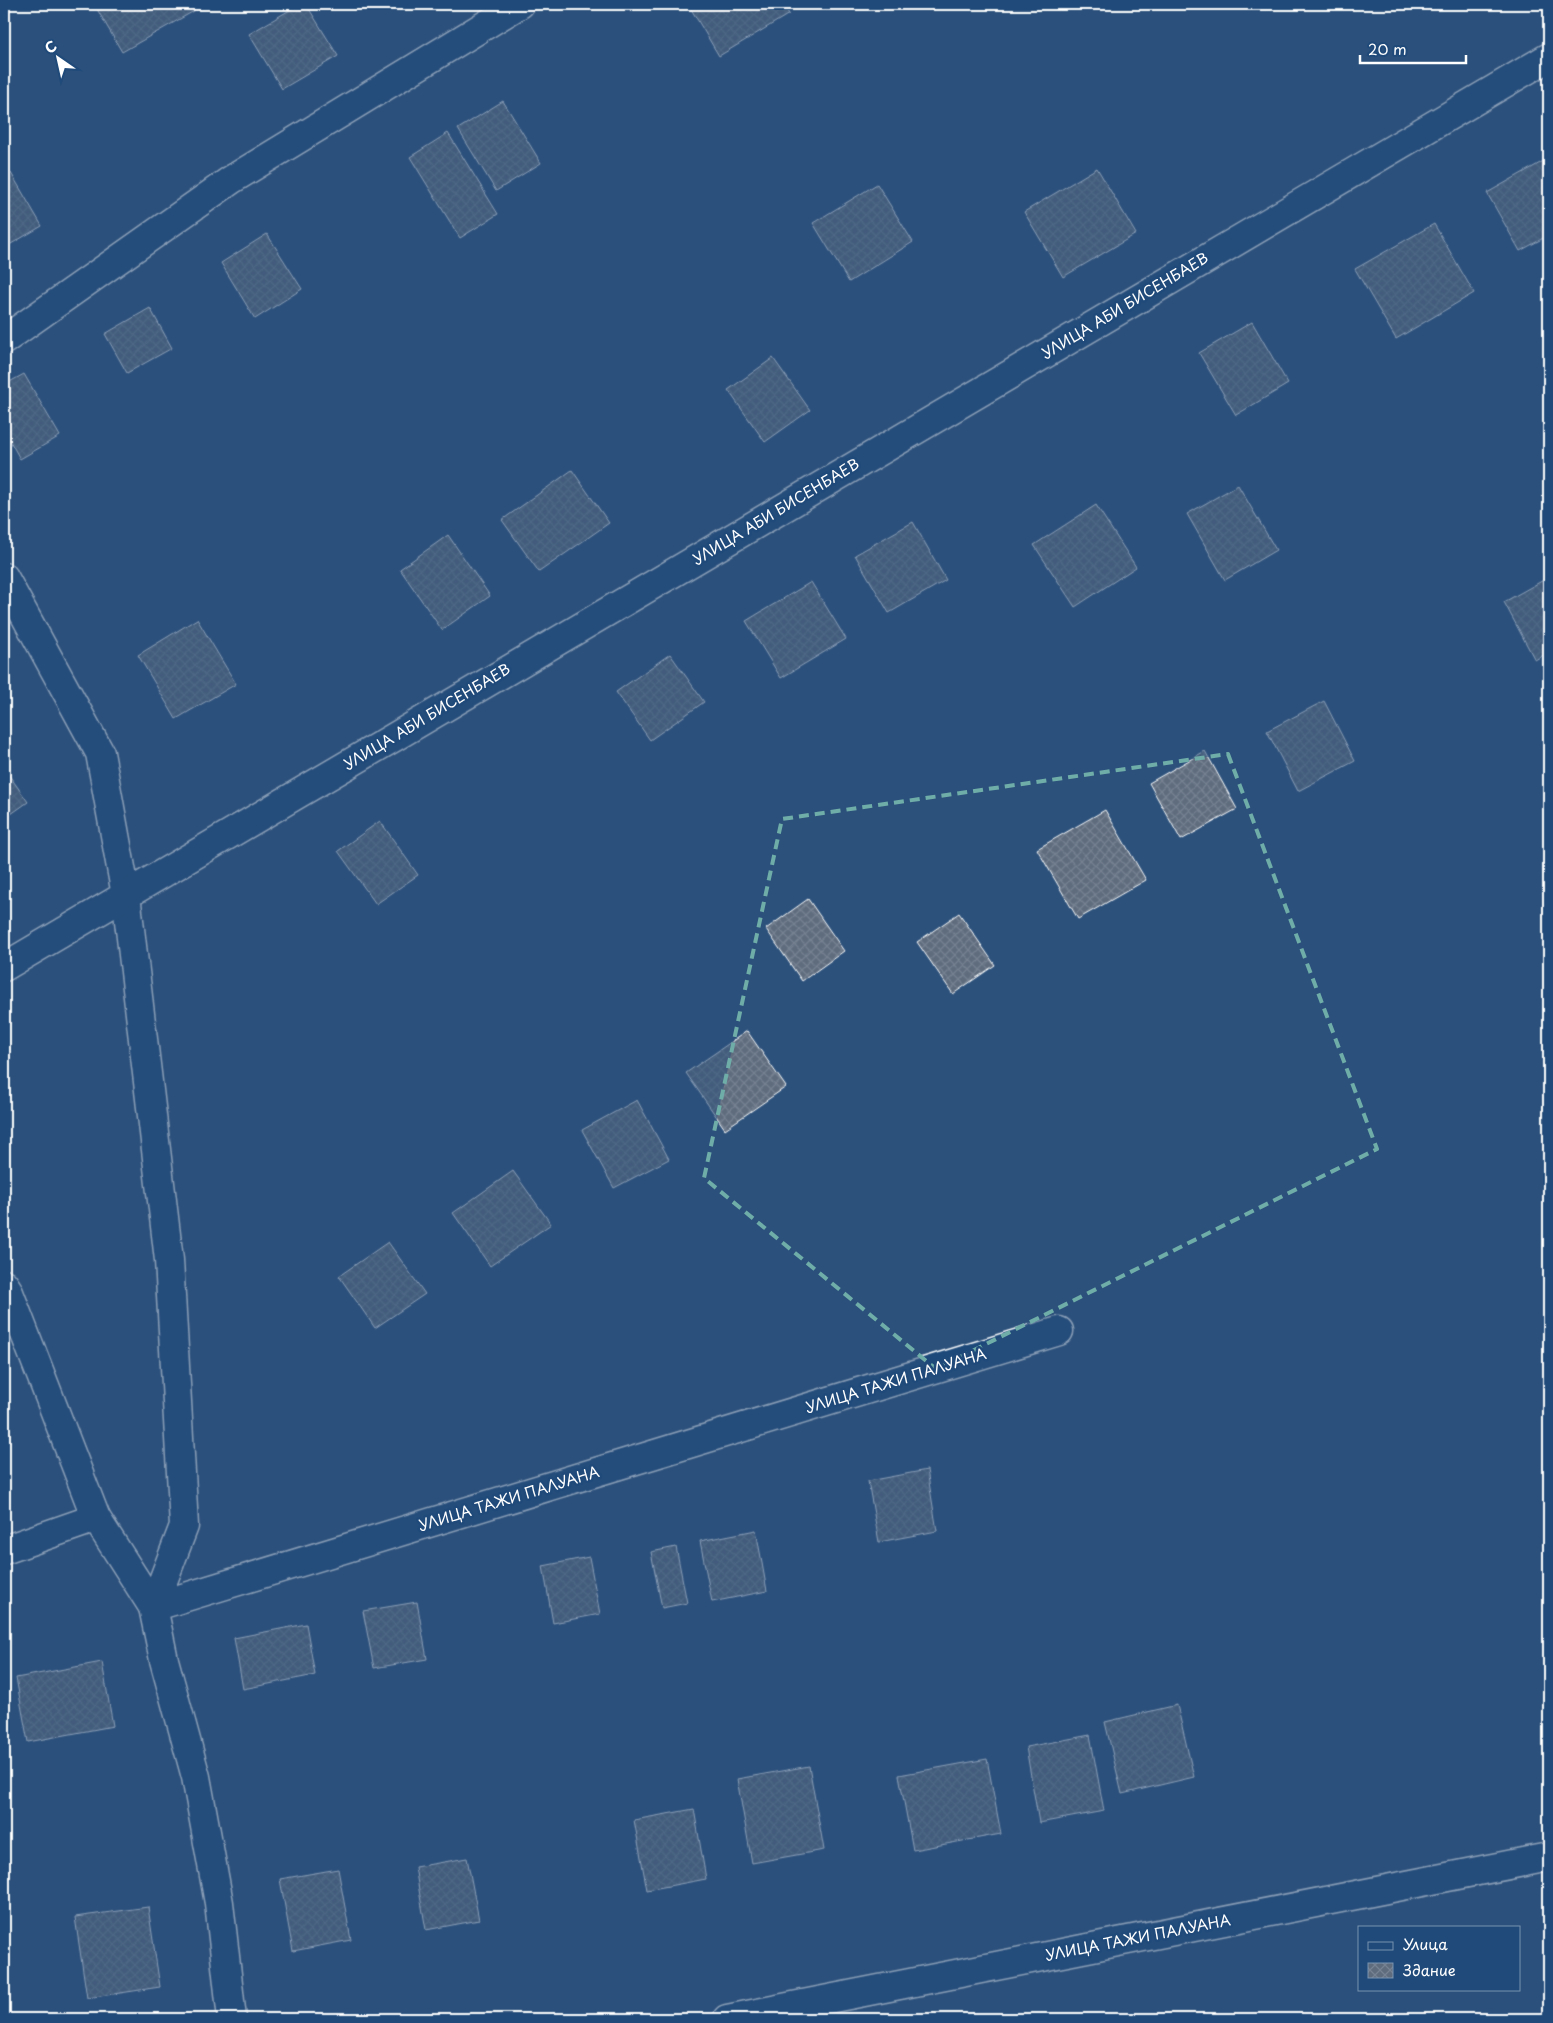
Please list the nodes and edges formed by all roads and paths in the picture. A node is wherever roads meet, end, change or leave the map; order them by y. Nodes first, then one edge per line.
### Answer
1 (520, 4) edge
2 (1549, 57) edge
3 (4, 340) edge
4 (4, 577) edge
5 (126, 895) junction
6 (4, 967) edge
7 (4, 1284) edge
8 (1059, 1331) dead end
9 (96, 1518) junction
10 (4, 1550) edge
11 (153, 1607) junction
12 (1549, 1857) edge
13 (232, 2019) edge
14 (727, 2019) edge

1 - 3 street
2 - 5 street, УЛИЦА АБИ БИСЕНБАЕВ
4 - 5 street
5 - 6 street, УЛИЦА АБИ БИСЕНБАЕВ
5 - 11 street
7 - 9 street
8 - 11 street, УЛИЦА ТАЖИ ПАЛУАНА
9 - 10 street
9 - 11 street
11 - 13 street
12 - 14 street, УЛИЦА ТАЖИ ПАЛУАНА

